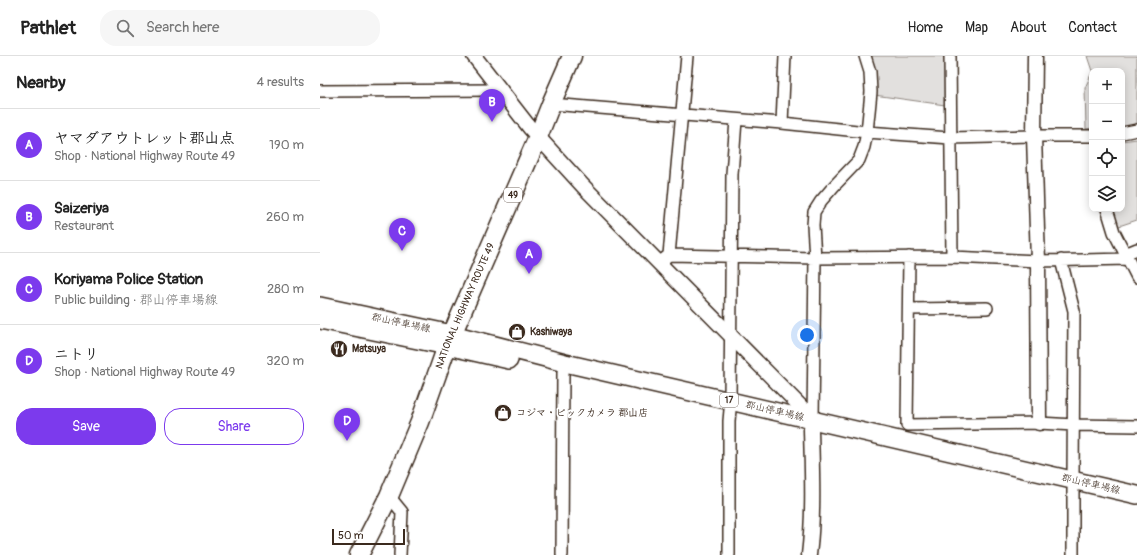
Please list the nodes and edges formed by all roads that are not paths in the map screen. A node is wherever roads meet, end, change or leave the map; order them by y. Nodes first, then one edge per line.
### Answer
1 (474, 56) edge
2 (572, 56) edge
3 (687, 56) edge
4 (785, 56) edge
5 (865, 56) edge
6 (950, 56) edge
7 (1034, 56) edge
8 (500, 90) junction
9 (320, 91) edge
10 (551, 104) junction
11 (682, 116) junction
12 (736, 120) junction
13 (782, 123) junction
14 (1137, 130) edge
15 (867, 132) junction
16 (1125, 132) edge
17 (1034, 136) junction
18 (1089, 136) edge
19 (538, 137) junction
20 (950, 138) junction
21 (1108, 212) edge
22 (1137, 249) edge
23 (731, 256) junction
24 (909, 257) junction
25 (952, 257) junction
26 (1127, 257) junction
27 (815, 258) junction
28 (664, 259) junction
29 (1060, 260) junction
30 (1038, 261) junction
31 (1137, 277) edge
32 (909, 308) junction
33 (987, 308) dead end
34 (321, 319) edge
35 (730, 335) junction
36 (450, 340) junction
37 (564, 368) junction
38 (730, 405) junction
39 (1039, 423) junction
40 (812, 424) junction
41 (1074, 425) junction
42 (1137, 426) edge
43 (1073, 484) junction
44 (1137, 494) edge
45 (389, 496) junction
46 (1137, 504) edge
47 (359, 555) edge
48 (400, 555) edge
49 (562, 555) edge
50 (729, 555) edge
51 (808, 555) edge
52 (1073, 555) edge

1 - 8 street
2 - 10 highway, NATIONAL HIGHWAY ROUTE 49 / 49
3 - 11 street
4 - 13 street
5 - 15 street
6 - 20 street
7 - 17 street
8 - 9 street
8 - 19 street
10 - 11 street
10 - 19 highway, NATIONAL HIGHWAY ROUTE 49 / 49
11 - 12 street
11 - 28 street
12 - 13 street
12 - 23 street
13 - 15 street
14 - 16 street
15 - 20 street
15 - 27 street
17 - 18 street
17 - 20 street
17 - 30 street
19 - 28 street
19 - 36 highway, NATIONAL HIGHWAY ROUTE 49 / 49
20 - 25 street
21 - 26 street
22 - 26 street
23 - 27 street
23 - 28 street
23 - 35 street
24 - 25 street
24 - 27 street
24 - 32 street
25 - 30 street
26 - 29 street
26 - 31 street
27 - 40 street
28 - 35 street
29 - 30 street
29 - 41 street
30 - 39 street
32 - 33 street
32 - 39 street
34 - 36 main road, 郡山停車場線 / 17
35 - 38 street
35 - 40 street
36 - 37 main road, 郡山停車場線 / 17
36 - 45 highway, NATIONAL HIGHWAY ROUTE 49 / 49
37 - 38 main road, 郡山停車場線 / 17
37 - 49 street
38 - 40 main road, 郡山停車場線 / 17
38 - 50 street
39 - 41 street
40 - 43 main road, 郡山停車場線 / 17
40 - 51 street
41 - 42 street
41 - 43 street
43 - 44 main road, 郡山停車場線 / 17
43 - 46 main road, 郡山停車場線 / 17
43 - 52 street
45 - 47 highway, NATIONAL HIGHWAY ROUTE 49 / 49
45 - 48 street

